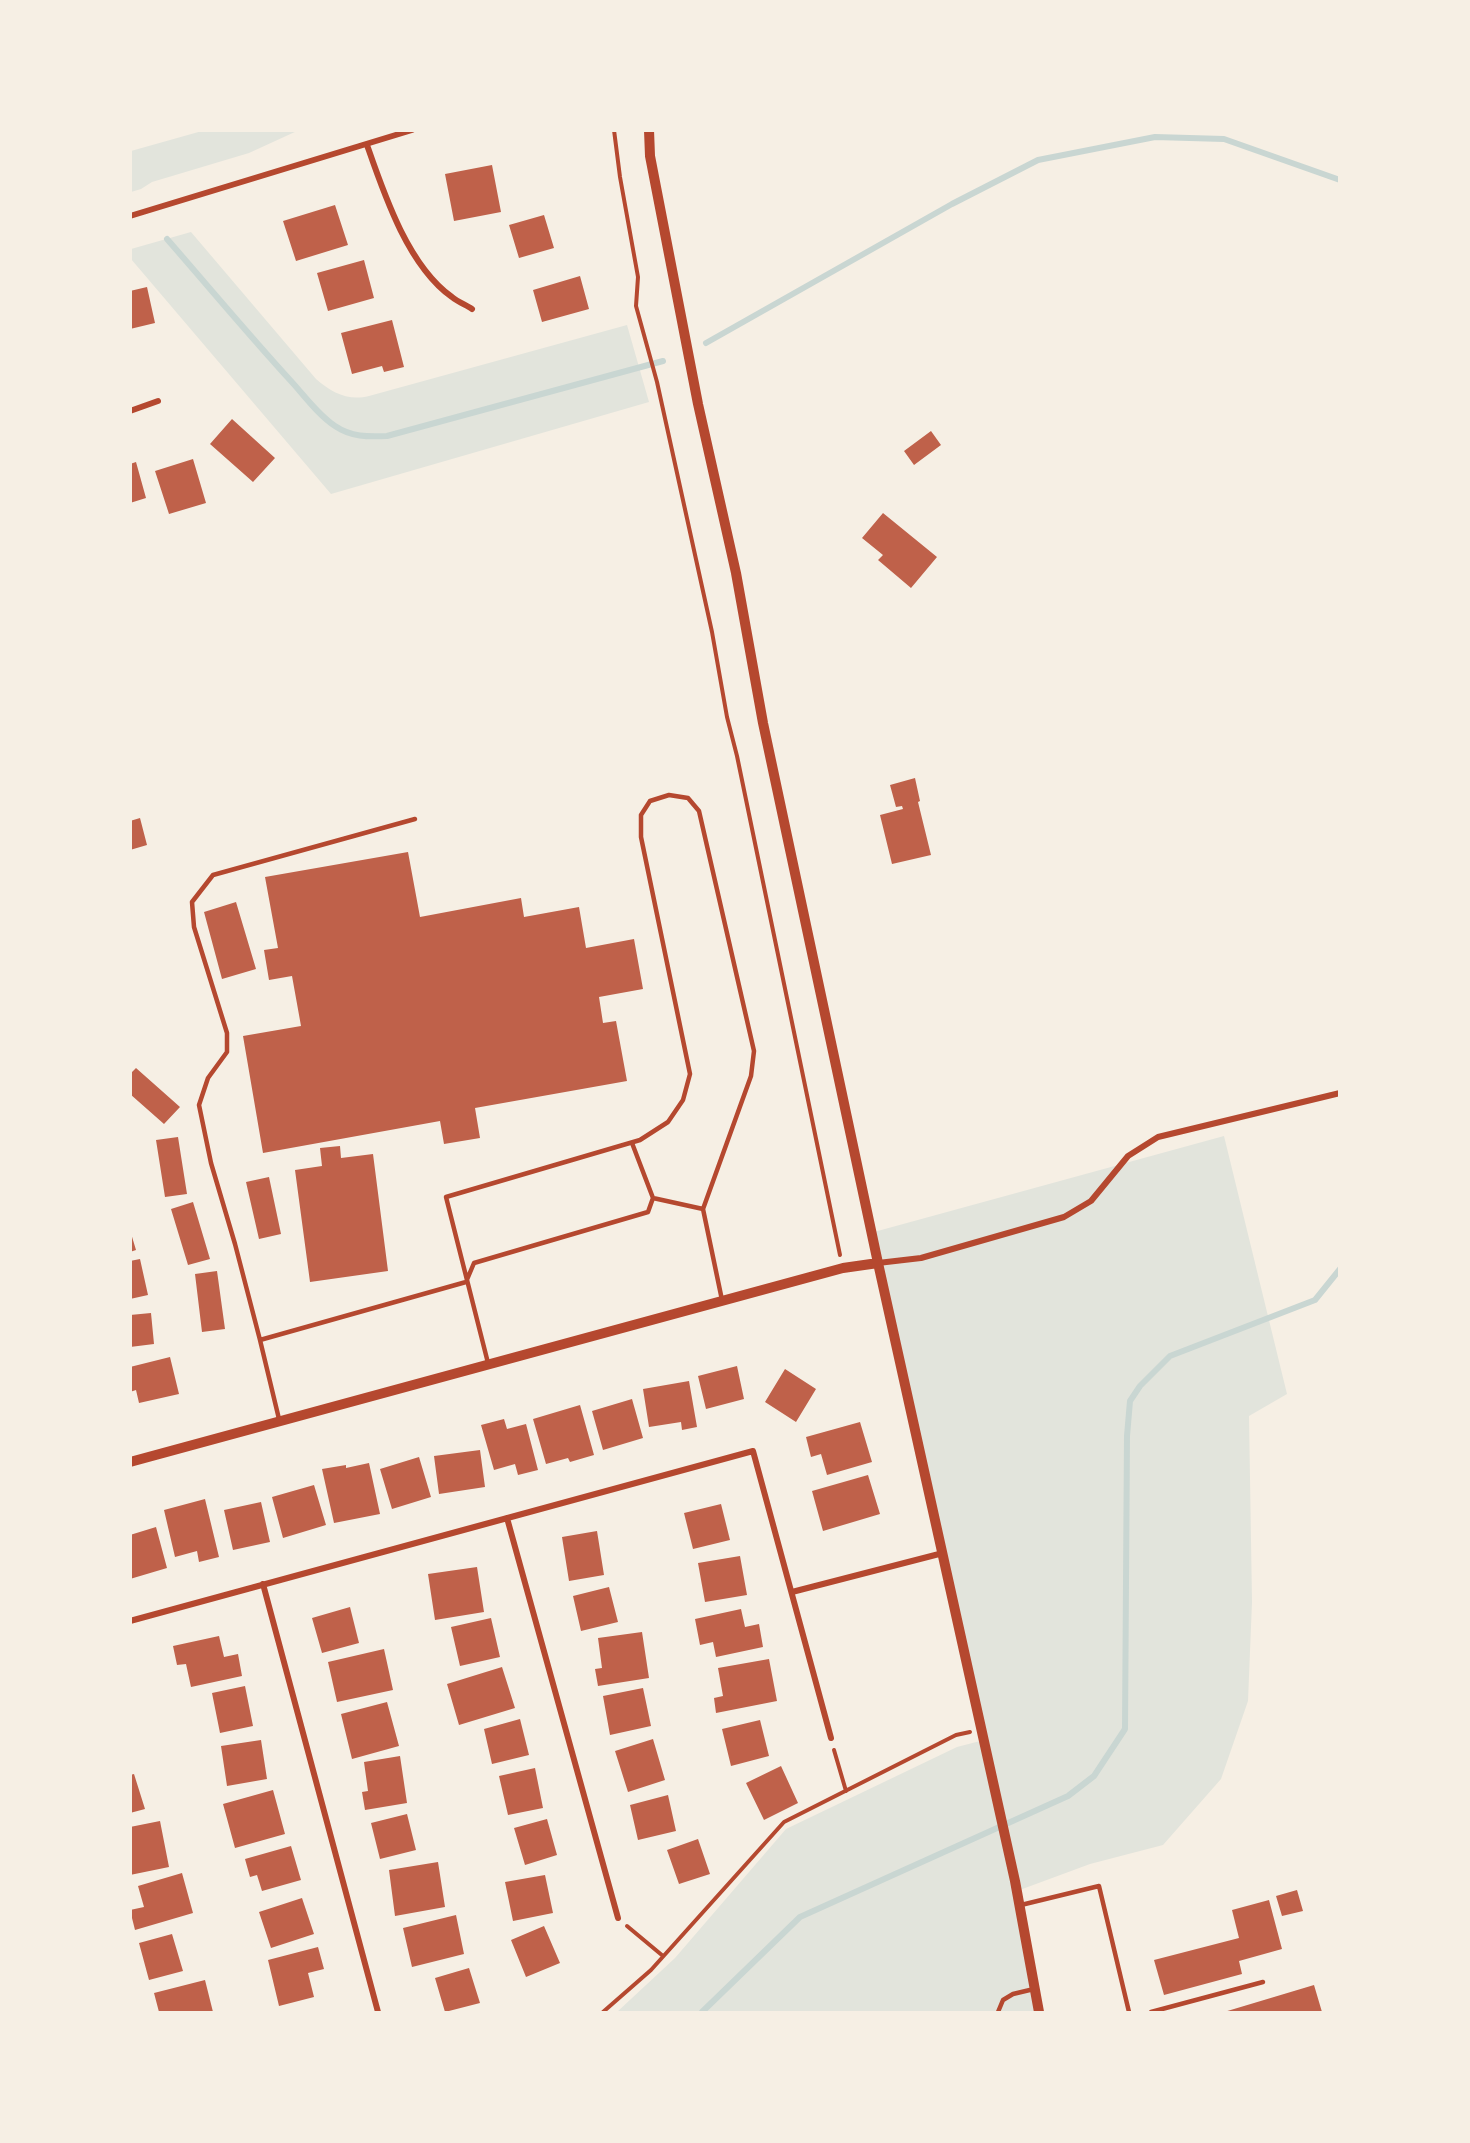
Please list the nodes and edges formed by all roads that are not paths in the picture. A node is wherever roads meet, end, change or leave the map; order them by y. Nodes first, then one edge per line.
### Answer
1 (412, 130) edge
2 (649, 130) edge
3 (367, 145) junction
4 (130, 216) edge
5 (472, 309) dead end
6 (158, 401) dead end
7 (130, 411) edge
8 (415, 819) dead end
9 (1340, 1093) edge
10 (632, 1143) junction
11 (653, 1198) junction
12 (703, 1209) junction
13 (878, 1263) junction
14 (466, 1282) junction
15 (722, 1302) junction
16 (260, 1340) junction
17 (489, 1365) junction
18 (280, 1422) junction
19 (130, 1462) edge
20 (507, 1518) junction
21 (943, 1553) junction
22 (263, 1584) junction
23 (792, 1592) junction
24 (130, 1621) edge
25 (831, 1738) road end
26 (1020, 1905) junction
27 (618, 1918) road end
28 (1263, 1982) dead end
29 (1034, 1989) junction
30 (378, 2013) edge
31 (998, 2013) edge
32 (1039, 2013) edge
33 (1129, 2013) edge
34 (1151, 2013) edge

1 - 3 street
2 - 13 street
3 - 4 street
3 - 5 street
6 - 7 street
8 - 16 lane
9 - 13 street
10 - 11 lane
10 - 12 lane
10 - 14 lane
11 - 12 lane
11 - 14 lane
12 - 15 lane
13 - 15 street
13 - 21 street
14 - 16 lane
14 - 17 lane
15 - 17 street
16 - 18 lane
17 - 18 street
18 - 19 street
20 - 22 street
20 - 23 street
20 - 27 street
21 - 23 street
21 - 26 street
22 - 24 street
22 - 30 street
23 - 25 street
26 - 29 street
26 - 33 lane
28 - 34 lane
29 - 31 lane
29 - 32 street

